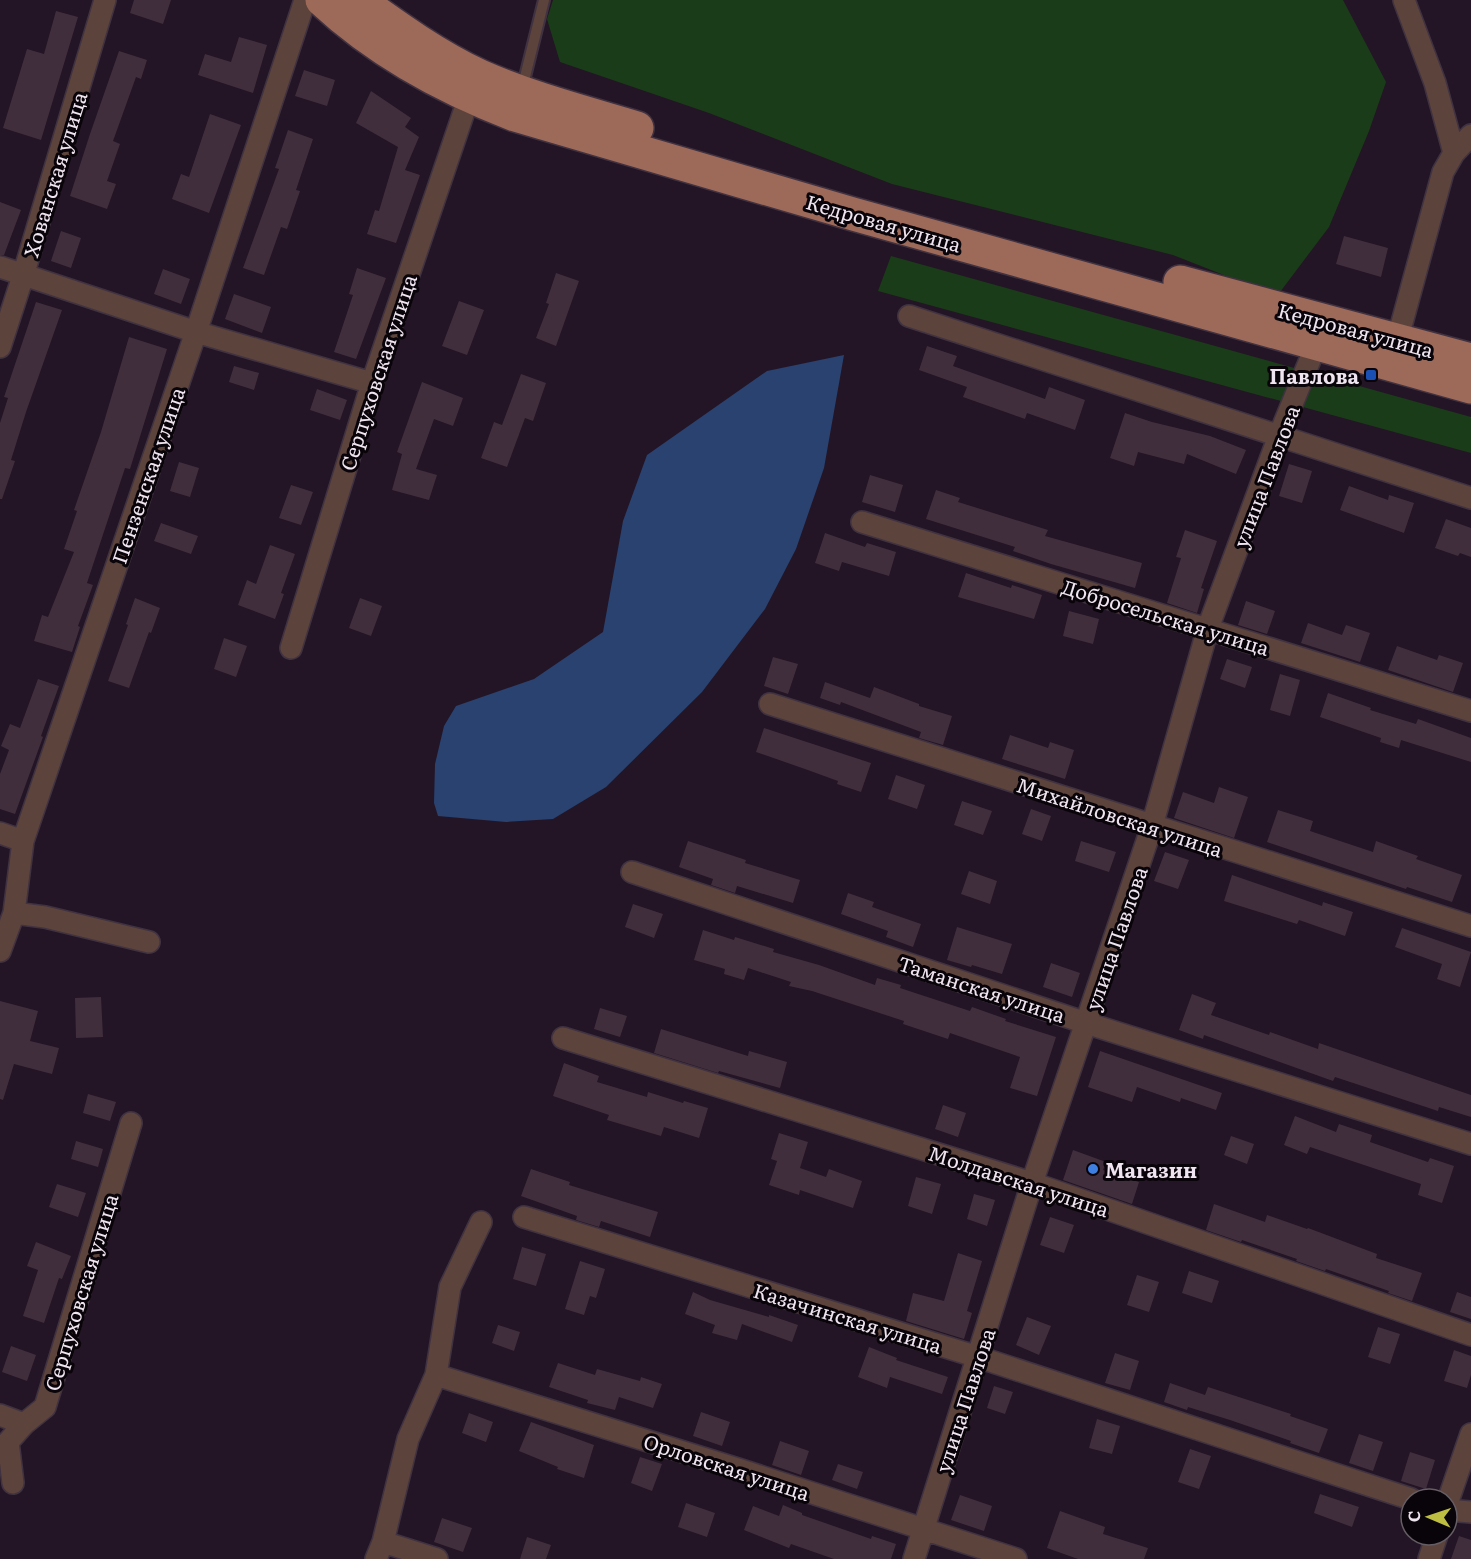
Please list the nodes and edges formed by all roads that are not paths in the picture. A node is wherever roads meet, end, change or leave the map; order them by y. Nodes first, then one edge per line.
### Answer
1 (105, 0) edge
2 (304, 0) edge
3 (322, 0) edge
4 (359, 0) edge
5 (544, 0) edge
6 (1404, 0) edge
7 (469, 98) junction
8 (518, 104) junction
9 (1471, 135) edge
10 (1454, 153) junction
11 (0, 267) edge
12 (23, 276) junction
13 (909, 316) dead end
14 (196, 332) junction
15 (1321, 332) junction
16 (0, 347) edge
17 (1394, 352) junction
18 (1471, 360) edge
19 (372, 383) junction
20 (1471, 387) edge
21 (1279, 436) junction
22 (1471, 498) edge
23 (862, 522) dead end
24 (1208, 628) junction
25 (291, 648) dead end
26 (770, 704) dead end
27 (1471, 711) edge
28 (1152, 826) junction
29 (0, 833) edge
30 (23, 841) junction
31 (632, 872) dead end
32 (14, 913) junction
33 (1471, 926) edge
34 (149, 942) dead end
35 (0, 951) edge
36 (1086, 1023) junction
37 (563, 1038) dead end
38 (131, 1124) dead end
39 (1471, 1144) edge
40 (1032, 1183) junction
41 (524, 1218) dead end
42 (481, 1222) dead end
43 (1471, 1335) edge
44 (978, 1357) junction
45 (436, 1375) junction
46 (0, 1415) edge
47 (24, 1424) junction
48 (1471, 1434) edge
49 (13, 1483) dead end
50 (1453, 1487) edge
51 (1399, 1495) edge
52 (922, 1529) junction
53 (380, 1550) edge
54 (438, 1559) edge
55 (914, 1559) edge
56 (1016, 1559) edge

1 - 12 street, Хованская улица
2 - 14 street, Пензенская улица
3 - 7 main road, Кедровая улица
4 - 8 main road, Кедровая улица
5 - 8 lane
6 - 10 street
7 - 8 main road, Кедровая улица
7 - 19 street, Серпуховская улица
8 - 15 main road, Кедровая улица
9 - 10 street
10 - 17 street
11 - 12 street
12 - 14 street
12 - 16 street, Хованская улица
13 - 21 street
14 - 19 street
14 - 30 street, Пензенская улица
15 - 17 main road, Кедровая улица
15 - 21 street, улица Павлова
17 - 18 main road, Кедровая улица
17 - 20 main road, Кедровая улица
19 - 25 street, Серпуховская улица
21 - 22 street
21 - 24 street, улица Павлова
23 - 24 street, Добросельская улица
24 - 27 street, Добросельская улица
24 - 28 street, улица Павлова
26 - 28 street, Михайловская улица
28 - 33 street, Михайловская улица
28 - 36 street, улица Павлова
29 - 30 street
30 - 32 street, Пензенская улица
31 - 36 street, Таманская улица
32 - 34 street
32 - 35 street, Пензенская улица
36 - 39 street, Таманская улица
36 - 40 street, улица Павлова
37 - 40 street, Молдавская улица
38 - 47 street, Серпуховская улица
40 - 43 street, Молдавская улица
40 - 44 street, улица Павлова
41 - 44 street, Казачинская улица
42 - 45 street
44 - 51 street, Казачинская улица
44 - 52 street, улица Павлова
45 - 52 street, Орловская улица
45 - 53 street
46 - 47 street
47 - 49 street, Серпуховская улица
48 - 50 street
52 - 55 street, улица Павлова
52 - 56 street, Орловская улица
53 - 54 street

